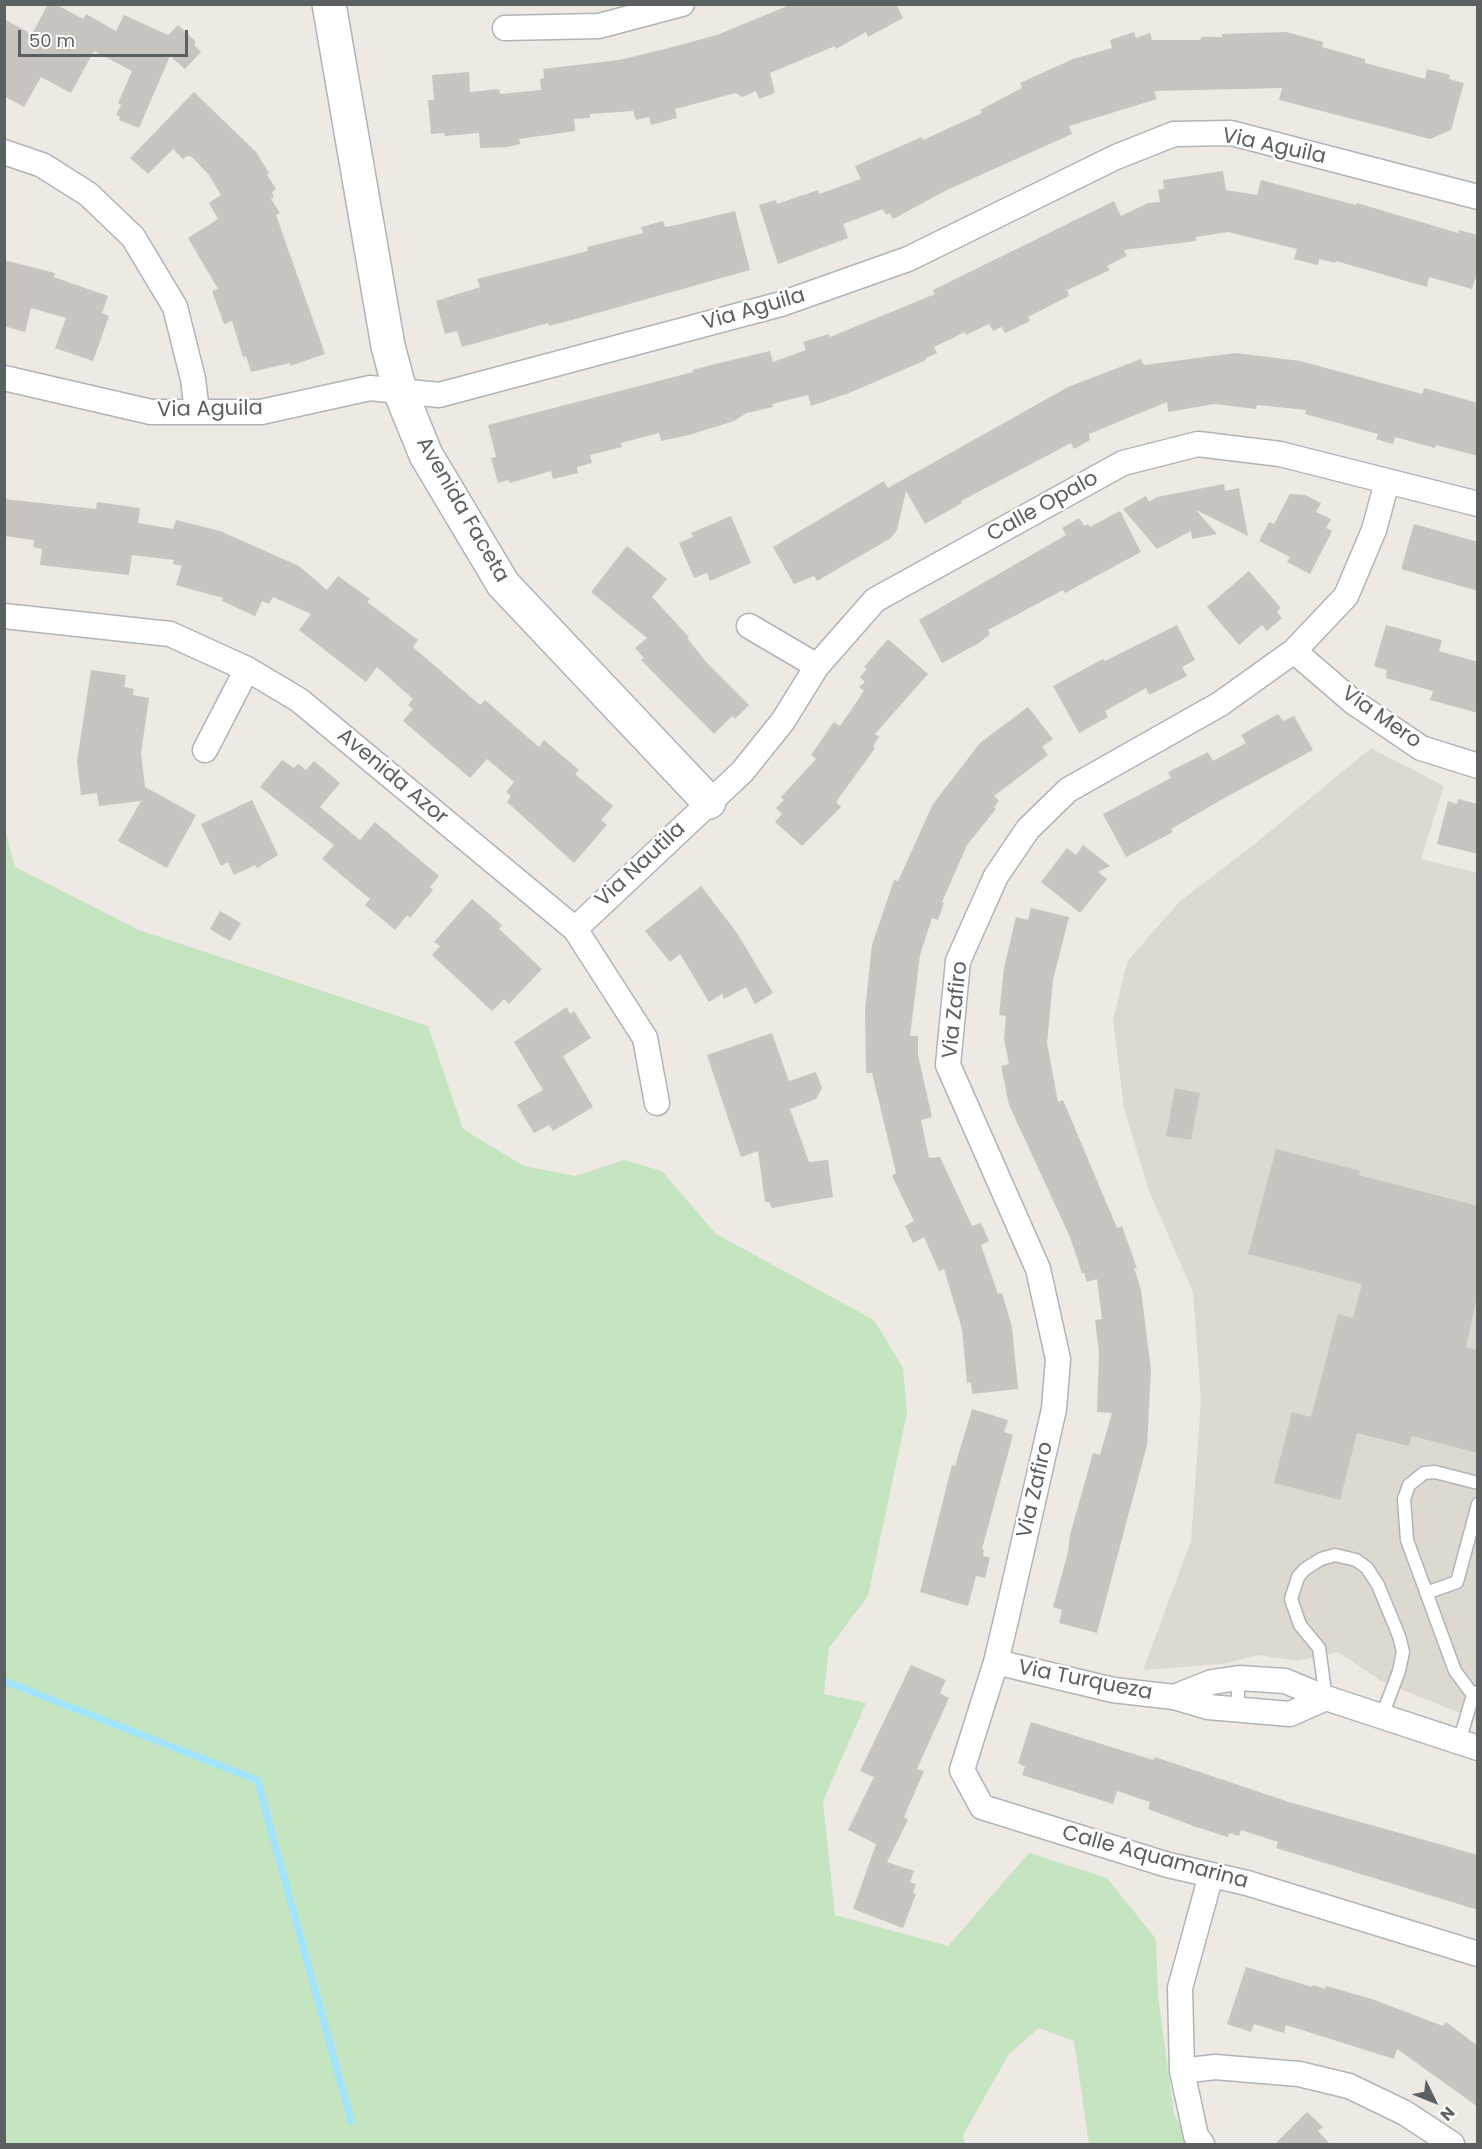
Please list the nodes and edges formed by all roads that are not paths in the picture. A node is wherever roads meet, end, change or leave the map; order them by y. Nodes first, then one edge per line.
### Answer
1 (329, 4) edge
2 (682, 4) edge
3 (505, 28) dead end
4 (4, 152) edge
5 (1476, 193) edge
6 (4, 378) edge
7 (400, 391) junction
8 (197, 411) junction
9 (1387, 483) junction
10 (1478, 504) edge
11 (4, 616) edge
12 (750, 626) dead end
13 (1294, 651) junction
14 (817, 666) junction
15 (247, 669) junction
16 (205, 750) dead end
17 (1478, 766) edge
18 (708, 802) junction
19 (575, 929) junction
20 (657, 1103) dead end
21 (1478, 1483) edge
22 (1478, 1504) edge
23 (1426, 1593) junction
24 (996, 1662) junction
25 (1239, 1678) junction
26 (1475, 1694) edge
27 (1174, 1697) junction
28 (1326, 1698) junction
29 (1237, 1709) junction
30 (1382, 1716) junction
31 (1468, 1745) edge
32 (1211, 1875) junction
33 (1478, 1954) edge
34 (1182, 2071) junction
35 (1202, 2145) edge
36 (1452, 2145) edge

1 - 7 street, Avenida Faceta
2 - 3 street
4 - 8 street
5 - 7 street, Via Aguila
6 - 8 street, Via Aguila
7 - 8 street, Via Aguila
7 - 18 street, Avenida Faceta
9 - 10 street, Calle Opalo
9 - 13 street, Via Zafiro
9 - 14 street, Calle Opalo
11 - 15 street, Avenida Azor
12 - 14 street
13 - 17 street, Via Mero
13 - 24 street, Via Zafiro
14 - 18 street, Calle Opalo
15 - 16 street
15 - 19 street, Avenida Azor
18 - 19 street, Via Nautila
19 - 20 street, Avenida Azor
21 - 23 lane
22 - 23 lane
23 - 26 lane
24 - 27 street, Via Turqueza
24 - 32 street, Calle Aquamarina
25 - 27 street, Via Turqueza
25 - 28 street, Via Turqueza
25 - 29 lane
26 - 31 lane
27 - 29 street, Via Turqueza
28 - 29 street, Via Turqueza
28 - 30 street, Via Turqueza
28 - 30 lane
30 - 31 street, Via Turqueza
32 - 33 street, Calle Aquamarina
32 - 34 street
34 - 35 street
34 - 36 street

